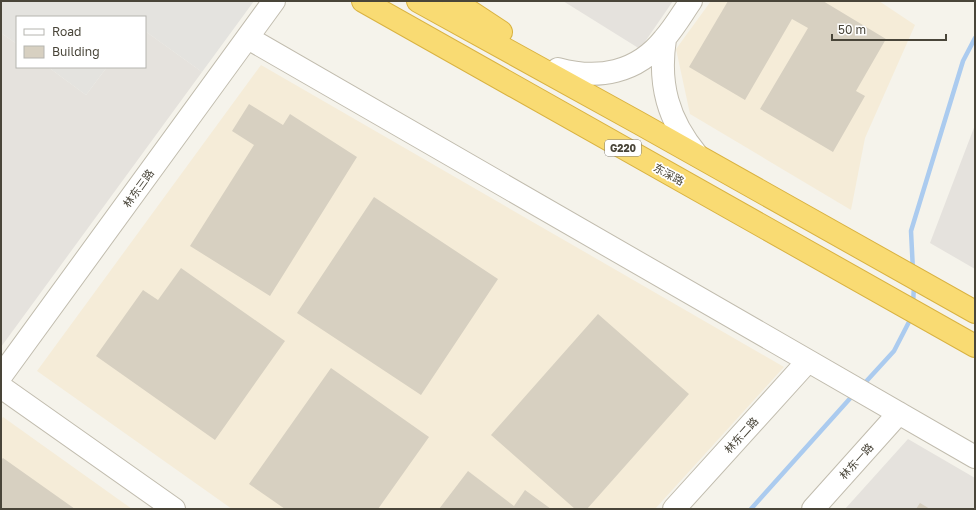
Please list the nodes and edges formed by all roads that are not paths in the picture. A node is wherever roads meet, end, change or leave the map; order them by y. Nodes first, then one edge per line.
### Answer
1 (274, 1) edge
2 (363, 1) edge
3 (418, 1) edge
4 (454, 1) edge
5 (691, 1) edge
6 (248, 38) junction
7 (665, 39) junction
8 (558, 69) junction
9 (639, 123) junction
10 (697, 155) junction
11 (975, 312) edge
12 (975, 346) edge
13 (808, 361) junction
14 (1, 376) edge
15 (1, 387) edge
16 (899, 413) junction
17 (975, 457) edge
18 (174, 509) edge
19 (674, 509) edge
20 (814, 509) edge

1 - 6 street, 林东三路
2 - 12 highway, 东深路 / G220
3 - 9 highway, G220
4 - 8 highway
5 - 7 street
6 - 13 street
6 - 14 street, 林东三路
7 - 8 street
7 - 10 street
8 - 9 highway
9 - 10 highway, G220
10 - 11 highway, G220
13 - 16 street
13 - 19 street, 林东二路
15 - 18 street
16 - 17 street
16 - 20 street, 林东一路

